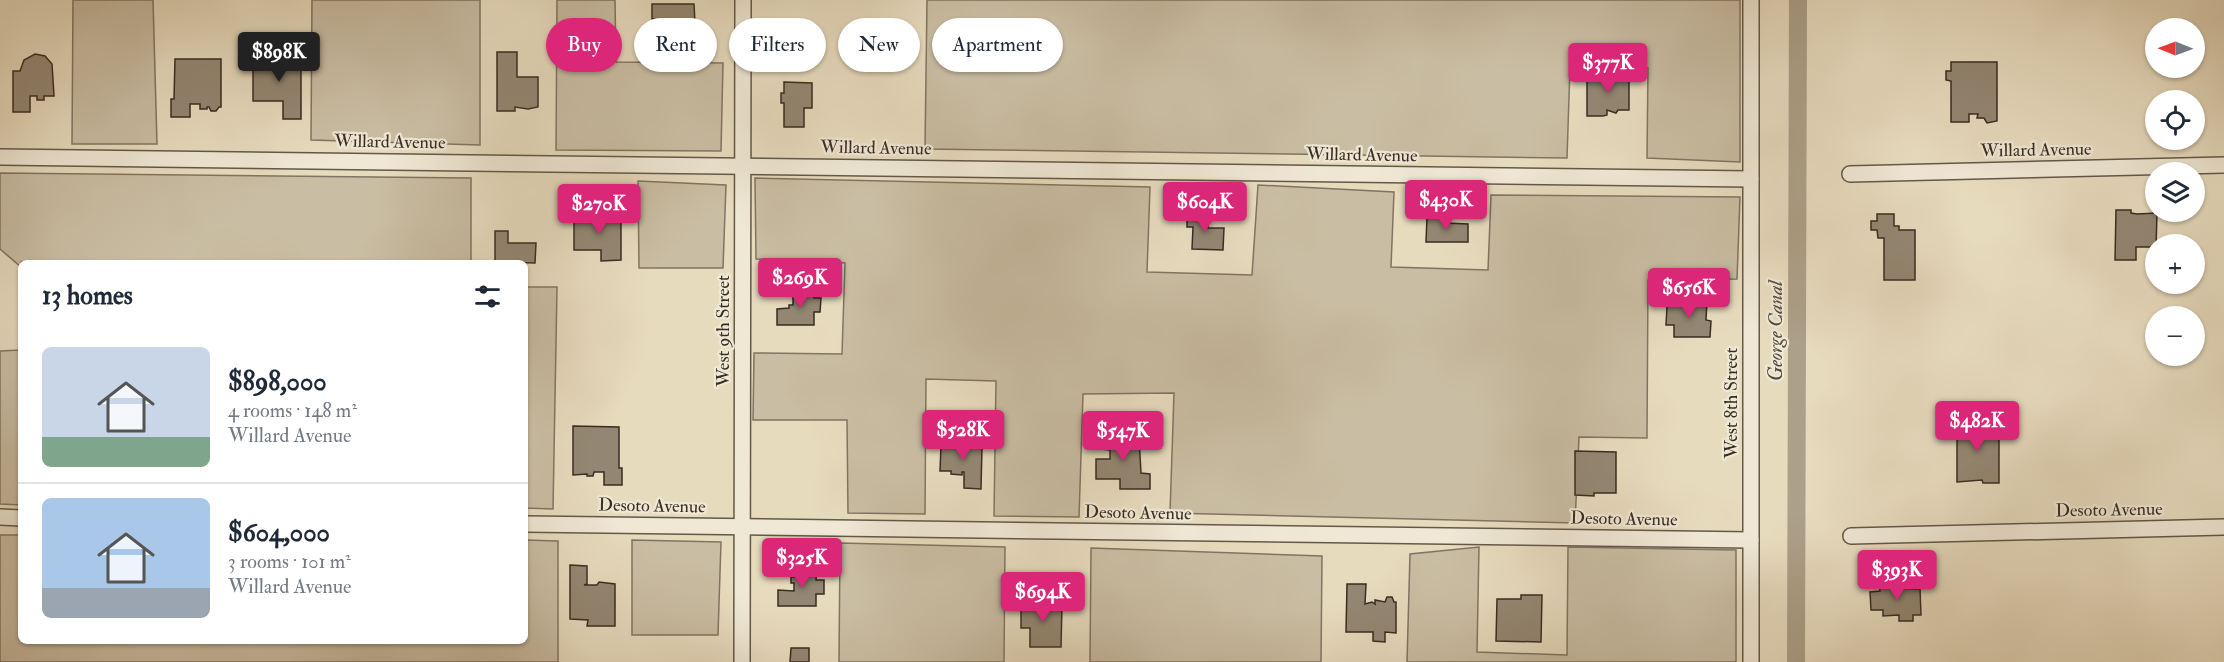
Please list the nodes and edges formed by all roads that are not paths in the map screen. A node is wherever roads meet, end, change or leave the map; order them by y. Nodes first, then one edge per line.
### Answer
1 (743, 0) edge
2 (1751, 0) edge
3 (0, 157) edge
4 (2224, 165) edge
5 (743, 166) junction
6 (1850, 174) dead end
7 (1751, 179) junction
8 (0, 517) edge
9 (18, 518) edge
10 (528, 524) edge
11 (2224, 526) edge
12 (742, 527) junction
13 (1851, 536) dead end
14 (1751, 540) junction
15 (742, 662) edge
16 (1750, 662) edge

1 - 5 street, West 9th Street
2 - 7 street, West 8th Street
3 - 5 street, Willard Avenue
4 - 6 street, Willard Avenue
5 - 7 street, Willard Avenue
5 - 12 street, West 9th Street
7 - 14 street, West 8th Street
8 - 9 street
10 - 12 street, Desoto Avenue
11 - 13 street, Desoto Avenue
12 - 14 street, Desoto Avenue
12 - 15 street, West 9th Street
14 - 16 street, West 8th Street

